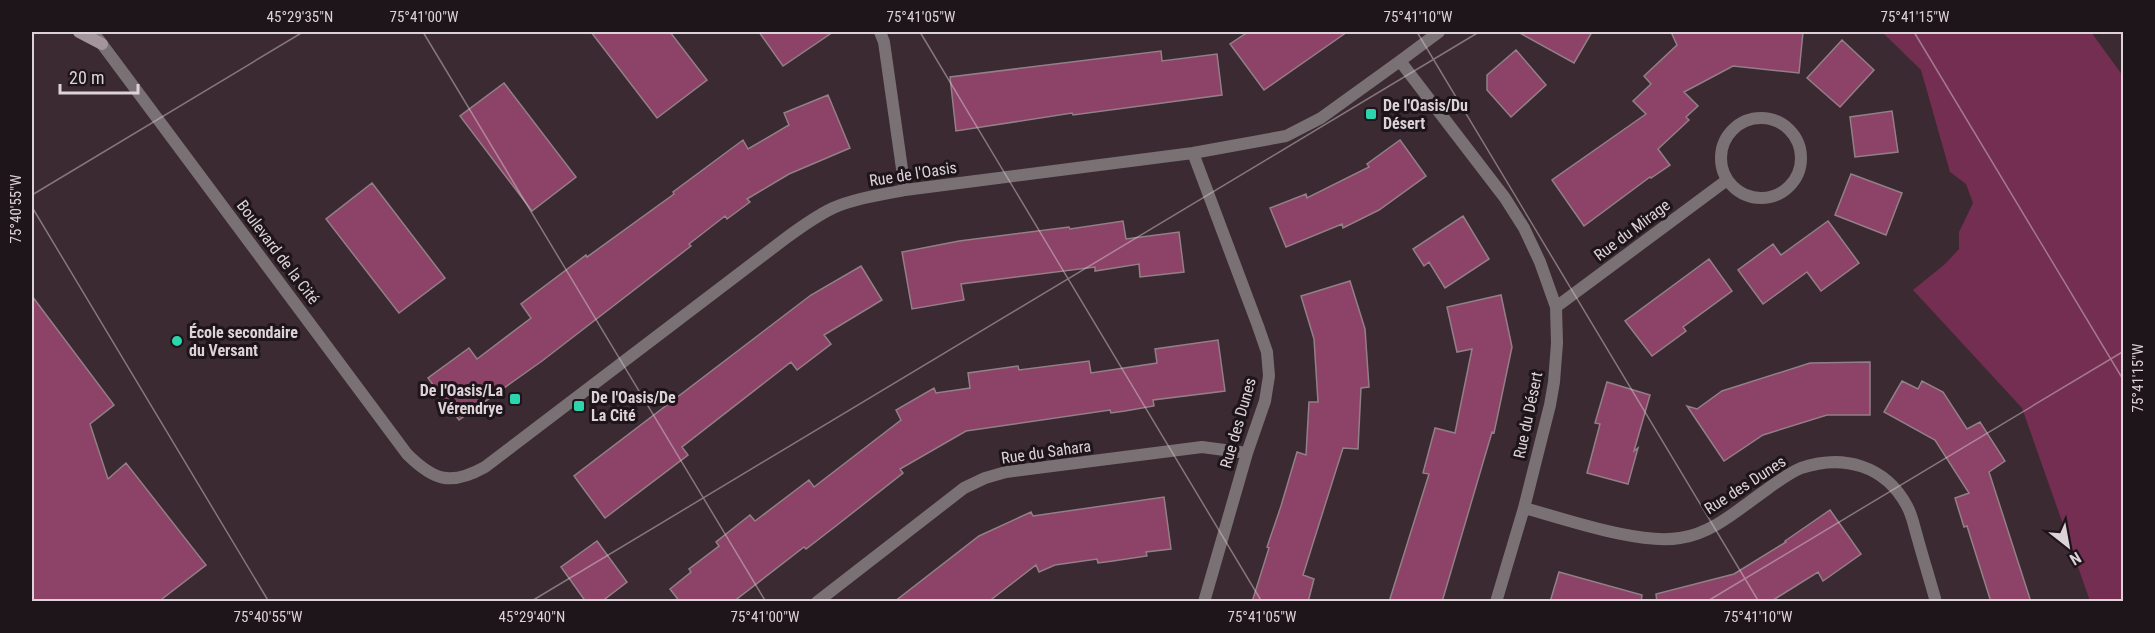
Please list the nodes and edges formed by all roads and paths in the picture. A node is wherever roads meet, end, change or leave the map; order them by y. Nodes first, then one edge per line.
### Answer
1 (79, 32) edge
2 (93, 32) edge
3 (880, 32) edge
4 (1439, 32) edge
5 (101, 38) edge
6 (1401, 62) junction
7 (1193, 153) junction
8 (1727, 180) junction
9 (905, 190) junction
10 (1556, 307) junction
11 (1247, 453) junction
12 (446, 480) joint
13 (1524, 508) junction
14 (817, 602) edge
15 (1204, 602) edge
16 (1496, 602) edge
17 (1936, 602) edge

1 - 5 main road
2 - 5 street, Boulevard de la Cité
3 - 9 street
4 - 6 street, Rue de l'Oasis
5 - 12 street, Boulevard de la Cité
6 - 7 street, Rue de l'Oasis
6 - 10 street, Rue du Désert
7 - 9 street, Rue de l'Oasis
7 - 11 street, Rue des Dunes
8 - 8 street
8 - 10 street, Rue du Mirage
9 - 12 street, Rue de l'Oasis
10 - 13 street, Rue du Désert
11 - 14 street, Rue du Sahara
11 - 15 street, Rue des Dunes
13 - 16 street, Rue du Désert
13 - 17 street, Rue des Dunes

